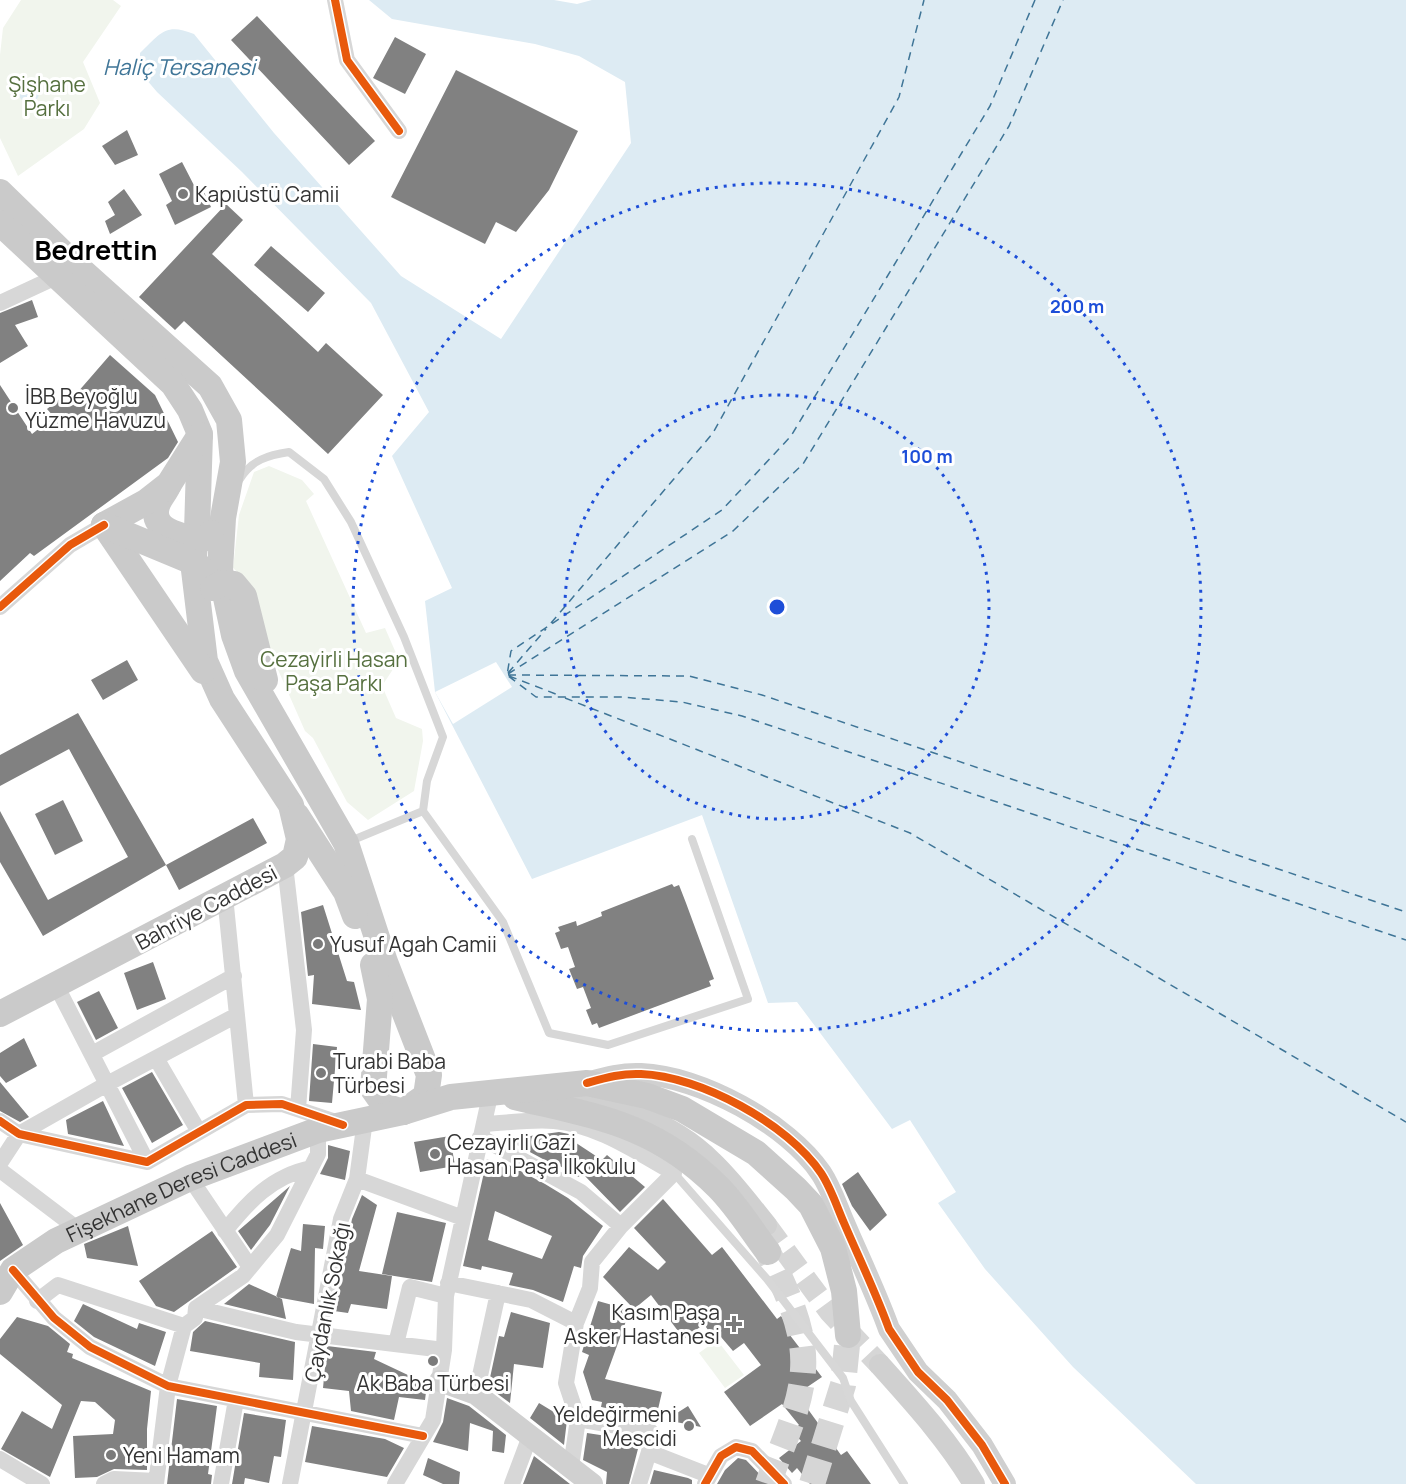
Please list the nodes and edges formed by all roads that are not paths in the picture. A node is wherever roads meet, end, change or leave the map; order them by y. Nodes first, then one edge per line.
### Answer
1 (335, 0) edge
2 (399, 131) dead end
3 (0, 192) edge
4 (0, 224) edge
5 (56, 277) junction
6 (0, 303) edge
7 (200, 434) junction
8 (169, 484) junction
9 (223, 518) junction
10 (104, 525) junction
11 (194, 550) junction
12 (222, 583) junction
13 (0, 607) edge
14 (197, 609) junction
15 (222, 699) junction
16 (291, 805) junction
17 (423, 811) junction
18 (692, 839) dead end
19 (346, 843) junction
20 (285, 865) junction
21 (225, 896) junction
22 (234, 976) junction
23 (56, 985) junction
24 (0, 1014) edge
25 (237, 1015) junction
26 (92, 1054) junction
27 (156, 1058) junction
28 (429, 1075) junction
29 (107, 1083) junction
30 (587, 1083) junction
31 (491, 1091) junction
32 (451, 1097) junction
33 (522, 1099) junction
34 (246, 1105) junction
35 (298, 1109) junction
36 (403, 1112) junction
37 (0, 1121) edge
38 (342, 1125) junction
39 (482, 1131) junction
40 (199, 1132) junction
41 (19, 1134) junction
42 (147, 1162) junction
43 (0, 1164) edge
44 (311, 1168) junction
45 (0, 1170) edge
46 (674, 1173) junction
47 (190, 1178) junction
48 (357, 1179) junction
49 (463, 1218) junction
50 (766, 1225) tunnel mouth
51 (621, 1226) junction
52 (79, 1230) junction
53 (225, 1231) junction
54 (768, 1252) tunnel mouth
55 (250, 1267) junction
56 (6, 1281) edge
57 (447, 1290) junction
58 (498, 1293) junction
59 (37, 1301) junction
60 (196, 1308) junction
61 (576, 1323) junction
62 (184, 1326) junction
63 (319, 1333) junction
64 (848, 1335) tunnel mouth
65 (396, 1344) junction
66 (444, 1350) junction
67 (880, 1365) tunnel mouth
68 (440, 1381) junction
69 (168, 1386) junction
70 (476, 1394) junction
71 (236, 1400) junction
72 (305, 1414) junction
73 (578, 1419) junction
74 (423, 1436) junction
75 (530, 1436) junction
76 (649, 1452) junction
77 (0, 1459) edge
78 (571, 1467) junction
79 (707, 1479) edge
80 (156, 1482) edge
81 (42, 1484) edge
82 (104, 1484) edge
83 (221, 1484) edge
84 (290, 1484) edge
85 (395, 1484) edge
86 (512, 1484) edge
87 (592, 1484) edge
88 (639, 1484) edge
89 (784, 1484) edge
90 (904, 1484) edge
91 (974, 1484) edge
92 (1005, 1484) edge

1 - 2 street
3 - 9 main road
4 - 5 main road
5 - 6 street
5 - 7 main road
7 - 8 main road
7 - 11 main road, Bahriye Caddesi
8 - 10 main road
8 - 11 main road
9 - 11 main road
9 - 12 main road
9 - 17 lane
10 - 11 main road
10 - 13 street
10 - 15 main road
11 - 12 main road
11 - 14 main road, Bahriye Caddesi
12 - 14 main road
12 - 19 main road
14 - 15 main road, Bahriye Caddesi
15 - 16 main road, Bahriye Caddesi
16 - 20 main road, Bahriye Caddesi
16 - 36 main road
17 - 18 lane
17 - 19 lane
19 - 28 main road
20 - 21 main road, Bahriye Caddesi
20 - 35 street
21 - 22 street
21 - 23 main road, Bahriye Caddesi
22 - 25 street
22 - 26 street
23 - 24 main road, Bahriye Caddesi
23 - 26 street
25 - 27 street
25 - 34 street
26 - 29 street
27 - 29 street
27 - 40 street
28 - 32 main road
28 - 36 main road
29 - 41 street
29 - 42 street
30 - 31 main road, Fişekhane Deresi Caddesi
30 - 64 main road, Fişekhane Deresi Caddesi
30 - 92 street
31 - 32 main road, Fişekhane Deresi Caddesi
31 - 33 main road
31 - 39 street
32 - 36 main road, Fişekhane Deresi Caddesi
33 - 50 street
33 - 54 main road
34 - 35 street
34 - 40 street
35 - 38 street
36 - 38 main road, Fişekhane Deresi Caddesi
37 - 41 street
38 - 44 street
38 - 47 main road, Fişekhane Deresi Caddesi
38 - 48 street, Çaydanlık Sokağı
39 - 46 street
39 - 49 street
39 - 51 street
40 - 42 street
41 - 42 street
41 - 43 street
44 - 53 street
44 - 55 street
45 - 52 street
46 - 51 street
46 - 90 lane
47 - 52 main road, Fişekhane Deresi Caddesi
47 - 53 street
48 - 49 street
48 - 63 street, Çaydanlık Sokağı
49 - 57 street
51 - 61 street
52 - 56 main road, Fişekhane Deresi Caddesi
53 - 55 street
55 - 60 street
56 - 59 street
57 - 58 street
57 - 65 street
57 - 66 street
58 - 61 street
58 - 70 street
59 - 62 street
59 - 69 street
60 - 62 street
60 - 63 street
61 - 73 street
62 - 69 street
63 - 65 street
63 - 72 street, Çaydanlık Sokağı
65 - 66 street
66 - 68 street
67 - 91 street
68 - 70 street
68 - 74 street
69 - 71 street
69 - 80 street
70 - 75 street
71 - 72 street
71 - 83 street
72 - 74 street
72 - 84 street, Çaydanlık Sokağı
73 - 76 street
73 - 78 street
74 - 85 street
75 - 78 street
75 - 86 street
76 - 79 street
76 - 88 street
77 - 81 street
78 - 87 street
79 - 89 street
80 - 82 street

